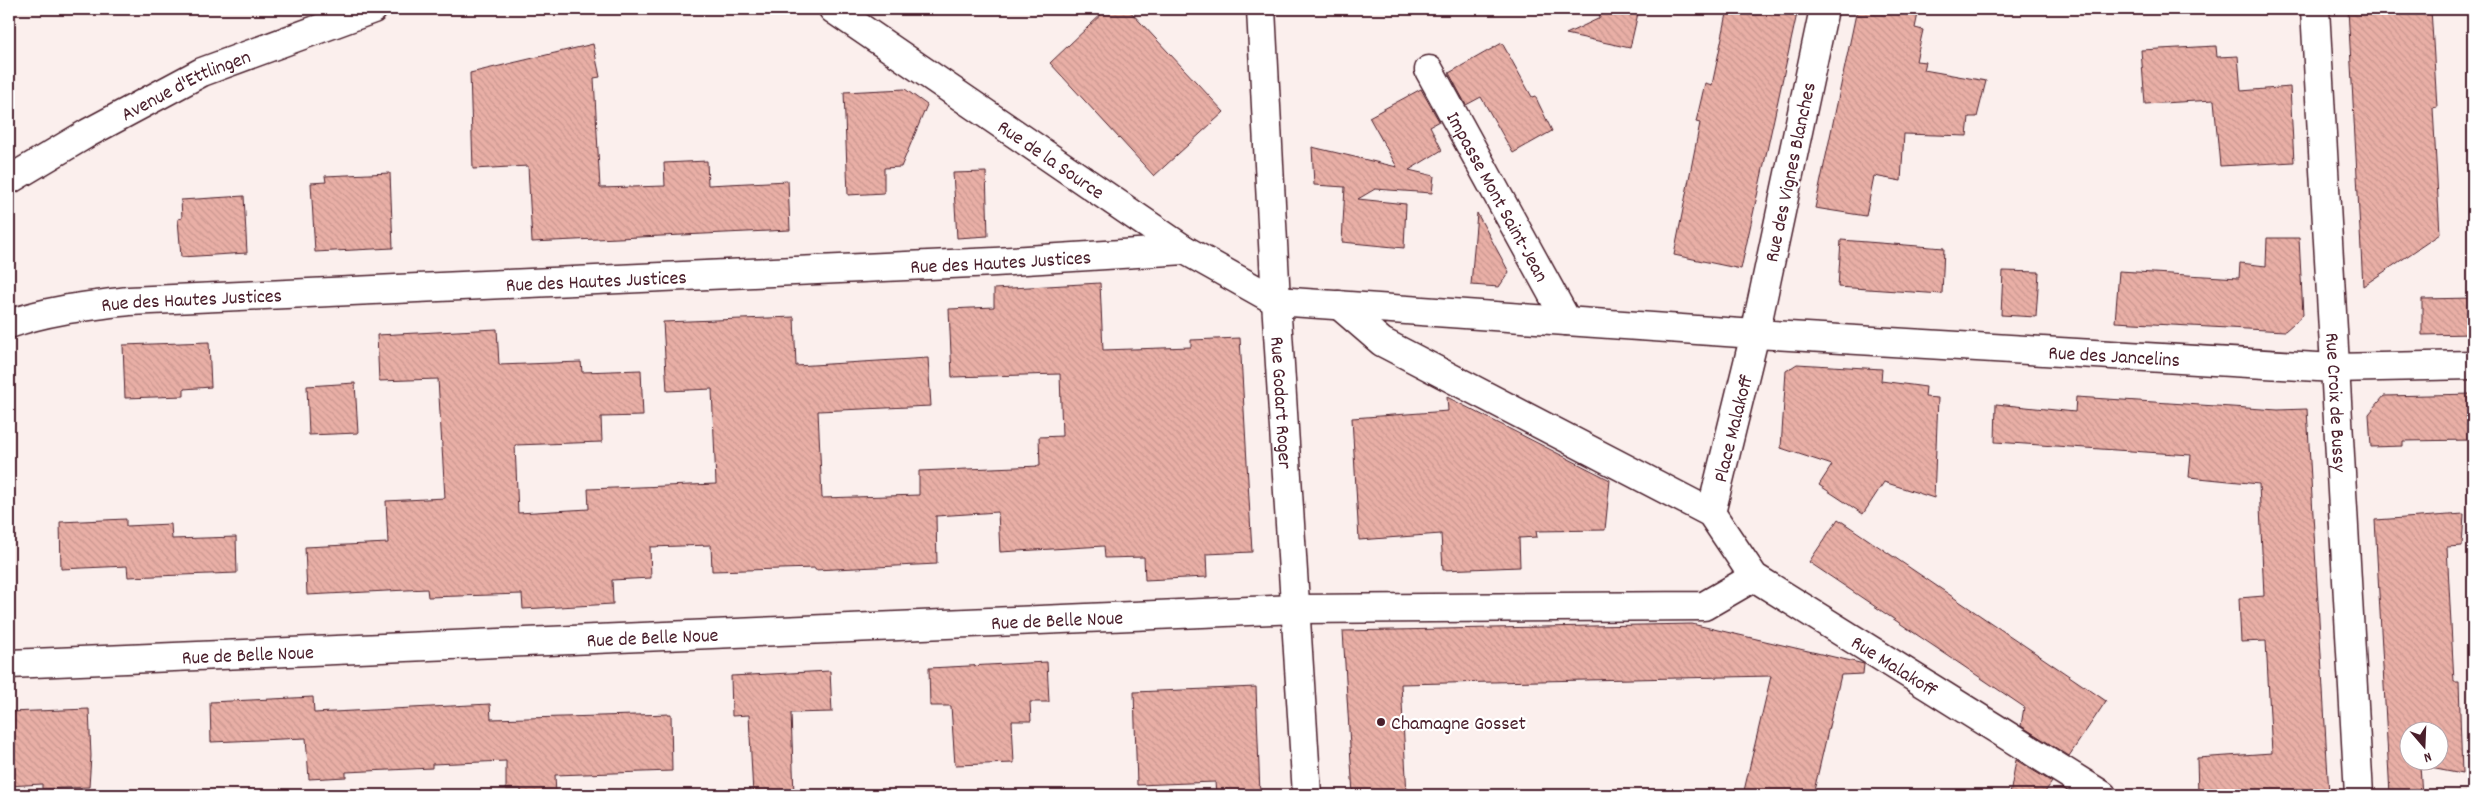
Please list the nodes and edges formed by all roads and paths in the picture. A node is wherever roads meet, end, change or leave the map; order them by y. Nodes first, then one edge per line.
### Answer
1 (374, 9) edge
2 (834, 9) edge
3 (1261, 9) edge
4 (1824, 9) edge
5 (2315, 9) edge
6 (1429, 70) dead end
7 (9, 180) edge
8 (1185, 250) junction
9 (1276, 301) junction
10 (1339, 305) junction
11 (1567, 321) junction
12 (9, 324) edge
13 (1755, 334) junction
14 (2473, 366) edge
15 (2334, 368) junction
16 (1711, 513) junction
17 (1754, 577) junction
18 (1296, 609) junction
19 (9, 664) edge
20 (1307, 795) edge
21 (2102, 795) edge
22 (2359, 795) edge

1 - 7 street, Avenue d'Ettlingen
2 - 8 street, Rue de la Source
3 - 9 street, Rue Godart Roger
4 - 13 street, Rue des Vignes Blanches
5 - 15 street, Rue Croix de Bussy
6 - 11 street, Impasse Mont Saint-Jean
8 - 9 street, Rue de la Source
8 - 12 street, Rue des Hautes Justices
9 - 10 street
9 - 18 street, Rue Godart Roger
10 - 11 street
10 - 16 street, Place Malakoff
11 - 13 street
13 - 15 street, Rue des Jancelins
13 - 16 street, Place Malakoff
14 - 15 street, Rue des Jancelins
15 - 22 street, Rue Croix de Bussy
16 - 17 street, Rue Malakoff
17 - 18 street, Rue de Belle Noue
17 - 21 street, Rue Malakoff
18 - 19 street, Rue de Belle Noue
18 - 20 street, Rue Godart Roger

